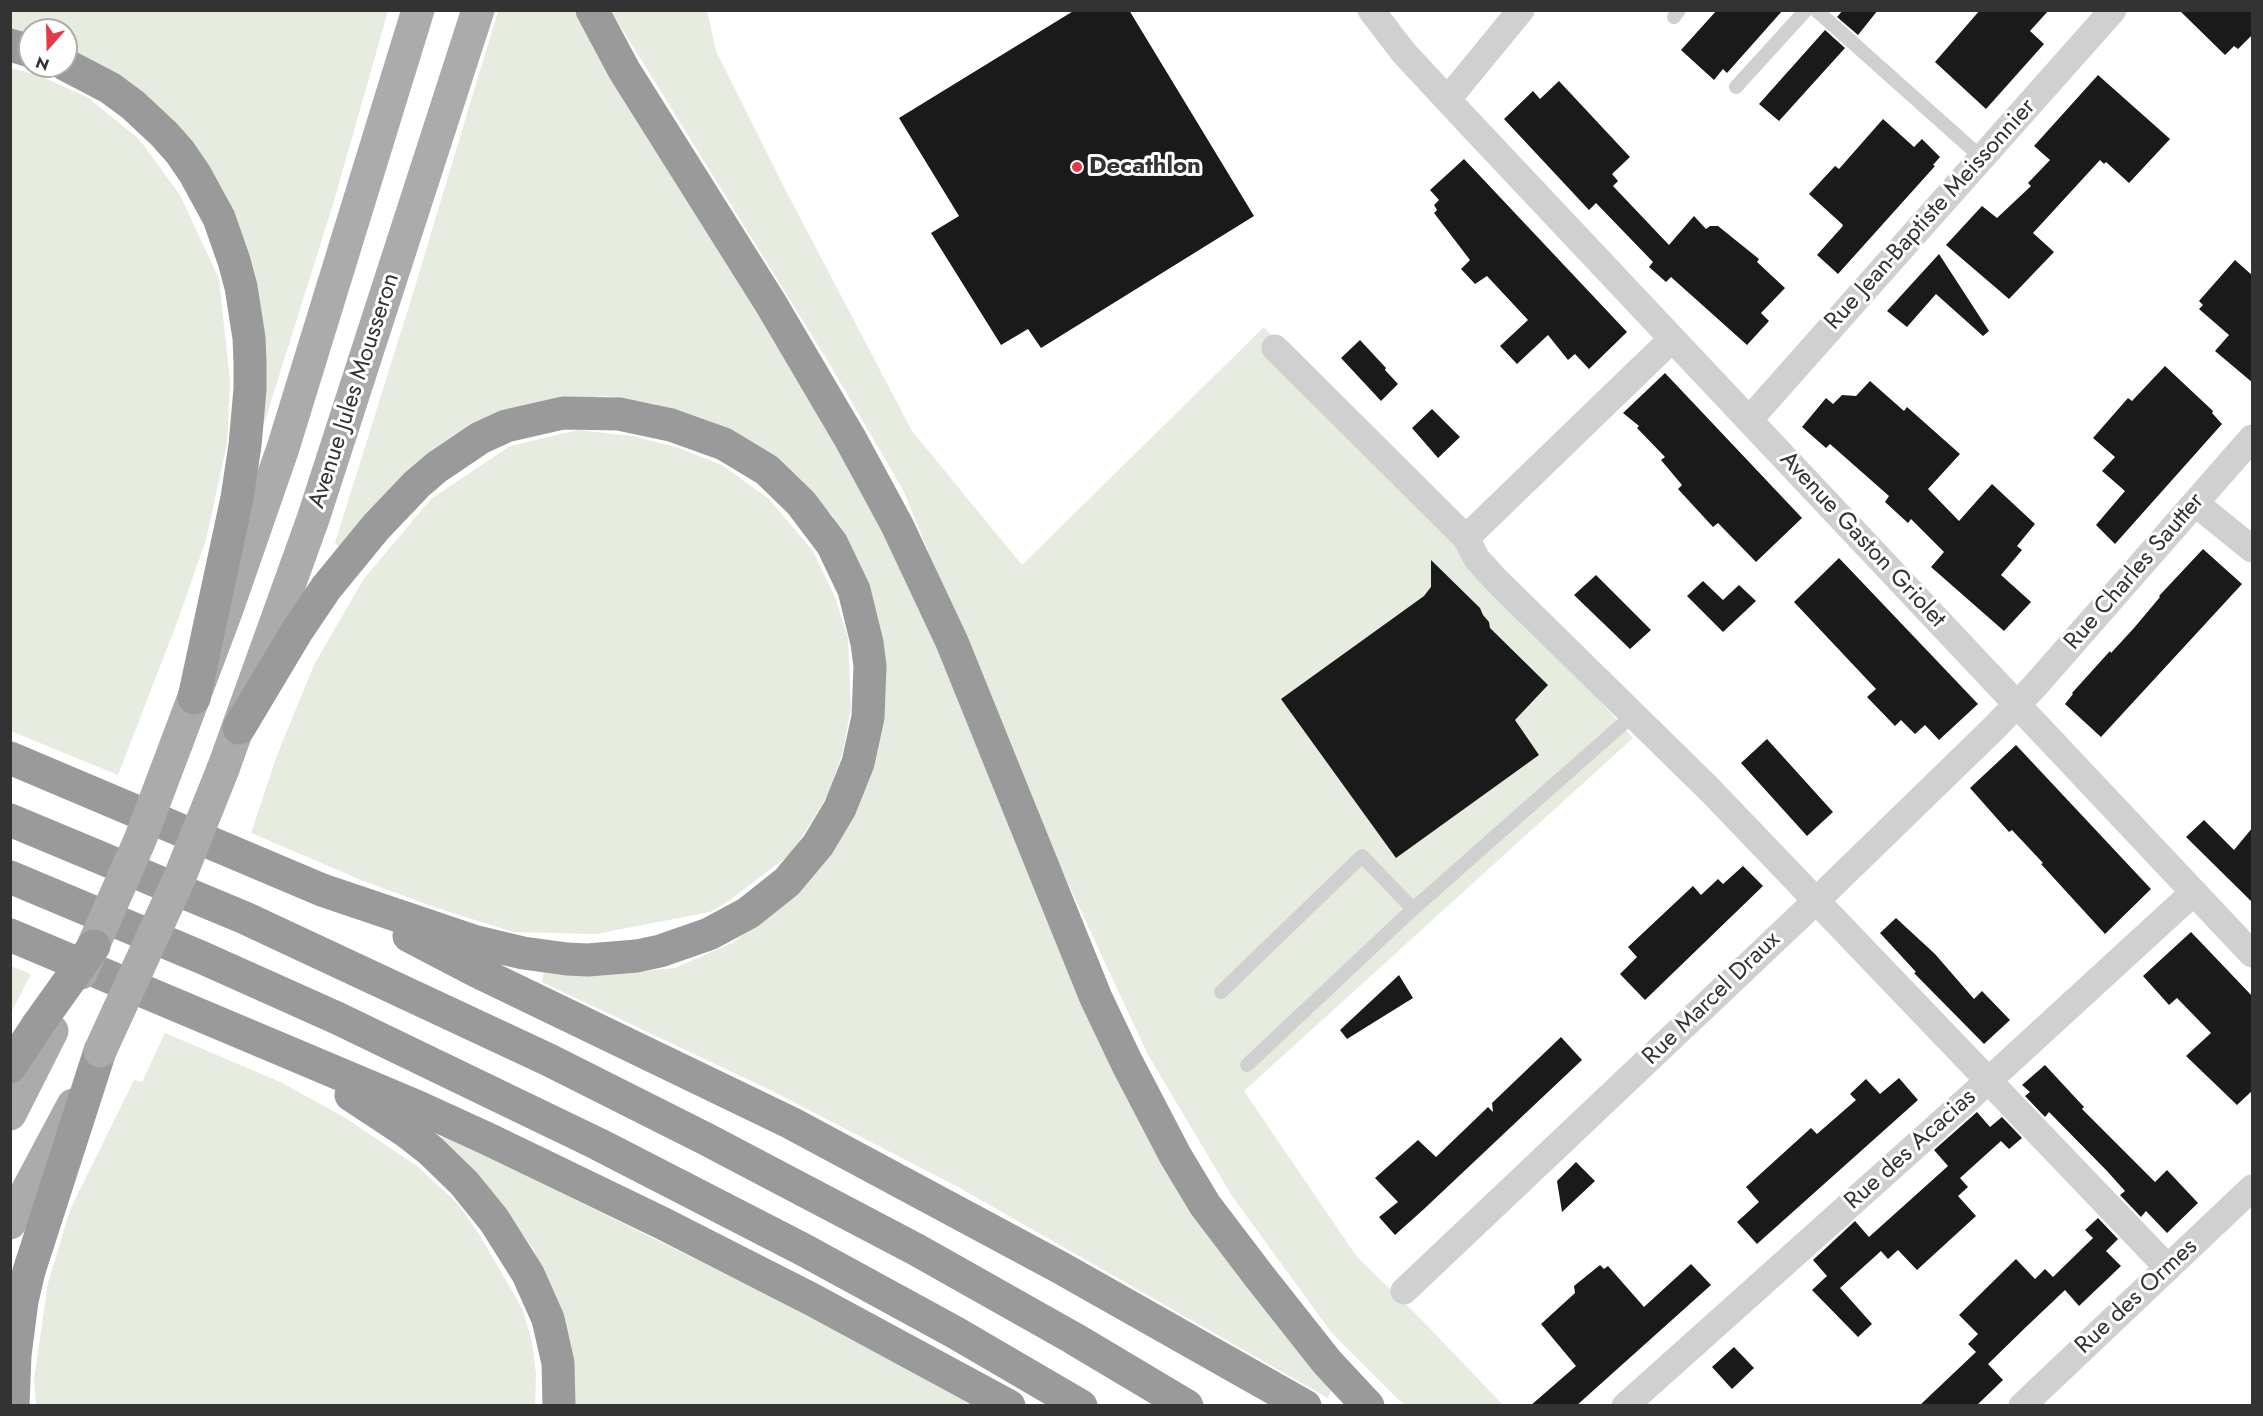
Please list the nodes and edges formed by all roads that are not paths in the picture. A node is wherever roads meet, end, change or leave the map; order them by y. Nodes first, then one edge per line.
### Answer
1 (418, 10) edge
2 (478, 10) edge
3 (592, 10) edge
4 (1371, 10) edge
5 (1521, 10) edge
6 (1806, 10) edge
7 (1816, 10) edge
8 (2113, 10) edge
9 (78, 71) edge
10 (1736, 87) dead end
11 (1448, 99) junction
12 (1982, 158) junction
13 (1672, 339) junction
14 (1275, 348) dead end
15 (1749, 420) junction
16 (2253, 438) edge
17 (2195, 503) junction
18 (1466, 538) junction
19 (2253, 549) edge
20 (194, 698) junction
21 (2017, 704) junction
22 (1633, 715) junction
23 (238, 728) junction
24 (10, 758) edge
25 (10, 820) edge
26 (10, 877) edge
27 (322, 890) junction
28 (2194, 892) junction
29 (1816, 901) junction
30 (1413, 909) junction
31 (10, 935) edge
32 (94, 946) joint
33 (2253, 954) edge
34 (1221, 992) dead end
35 (45, 1028) junction
36 (265, 1043) junction
37 (100, 1051) junction
38 (1247, 1065) dead end
39 (10, 1067) edge
40 (1988, 1081) junction
41 (10, 1114) edge
42 (2253, 1188) edge
43 (10, 1223) edge
44 (2168, 1268) junction
45 (1404, 1292) dead end
46 (13, 1406) edge
47 (559, 1406) edge
48 (1009, 1406) edge
49 (1082, 1406) edge
50 (1187, 1406) edge
51 (1305, 1406) edge
52 (1368, 1406) edge
53 (1625, 1406) edge
54 (2022, 1406) edge

1 - 20 main road
2 - 23 main road, Avenue Jules Mousseron
3 - 52 highway
4 - 11 street, Avenue Gaston Griolet
5 - 11 street
6 - 10 lane
7 - 12 lane
8 - 12 street, Rue Jean-Baptiste Meissonnier
9 - 20 highway
11 - 13 street, Avenue Gaston Griolet
12 - 15 street, Rue Jean-Baptiste Meissonnier
13 - 15 street, Avenue Gaston Griolet
13 - 18 street
14 - 18 street
15 - 21 street, Avenue Gaston Griolet
16 - 17 street, Rue Charles Sautter
17 - 19 street
17 - 21 street, Rue Charles Sautter
18 - 22 street
20 - 32 main road, bridge
21 - 28 street, Avenue Gaston Griolet
21 - 29 street, Rue Marcel Draux
22 - 29 street
22 - 30 lane
23 - 27 highway
23 - 37 main road, Avenue Jules Mousseron, bridge
24 - 27 highway
25 - 50 highway
26 - 49 highway
27 - 51 highway
28 - 33 street, Avenue Gaston Griolet
28 - 40 street, Rue des Acacias
29 - 40 street
29 - 45 street, Rue Marcel Draux
30 - 34 lane
30 - 38 lane
31 - 36 highway
32 - 35 highway, bridge
35 - 39 highway
35 - 41 main road
36 - 47 highway
36 - 48 highway
37 - 43 main road, Avenue Jules Mousseron
37 - 46 highway
40 - 44 street
40 - 53 street, Rue des Acacias
42 - 44 street, Rue des Ormes
44 - 54 street, Rue des Ormes

